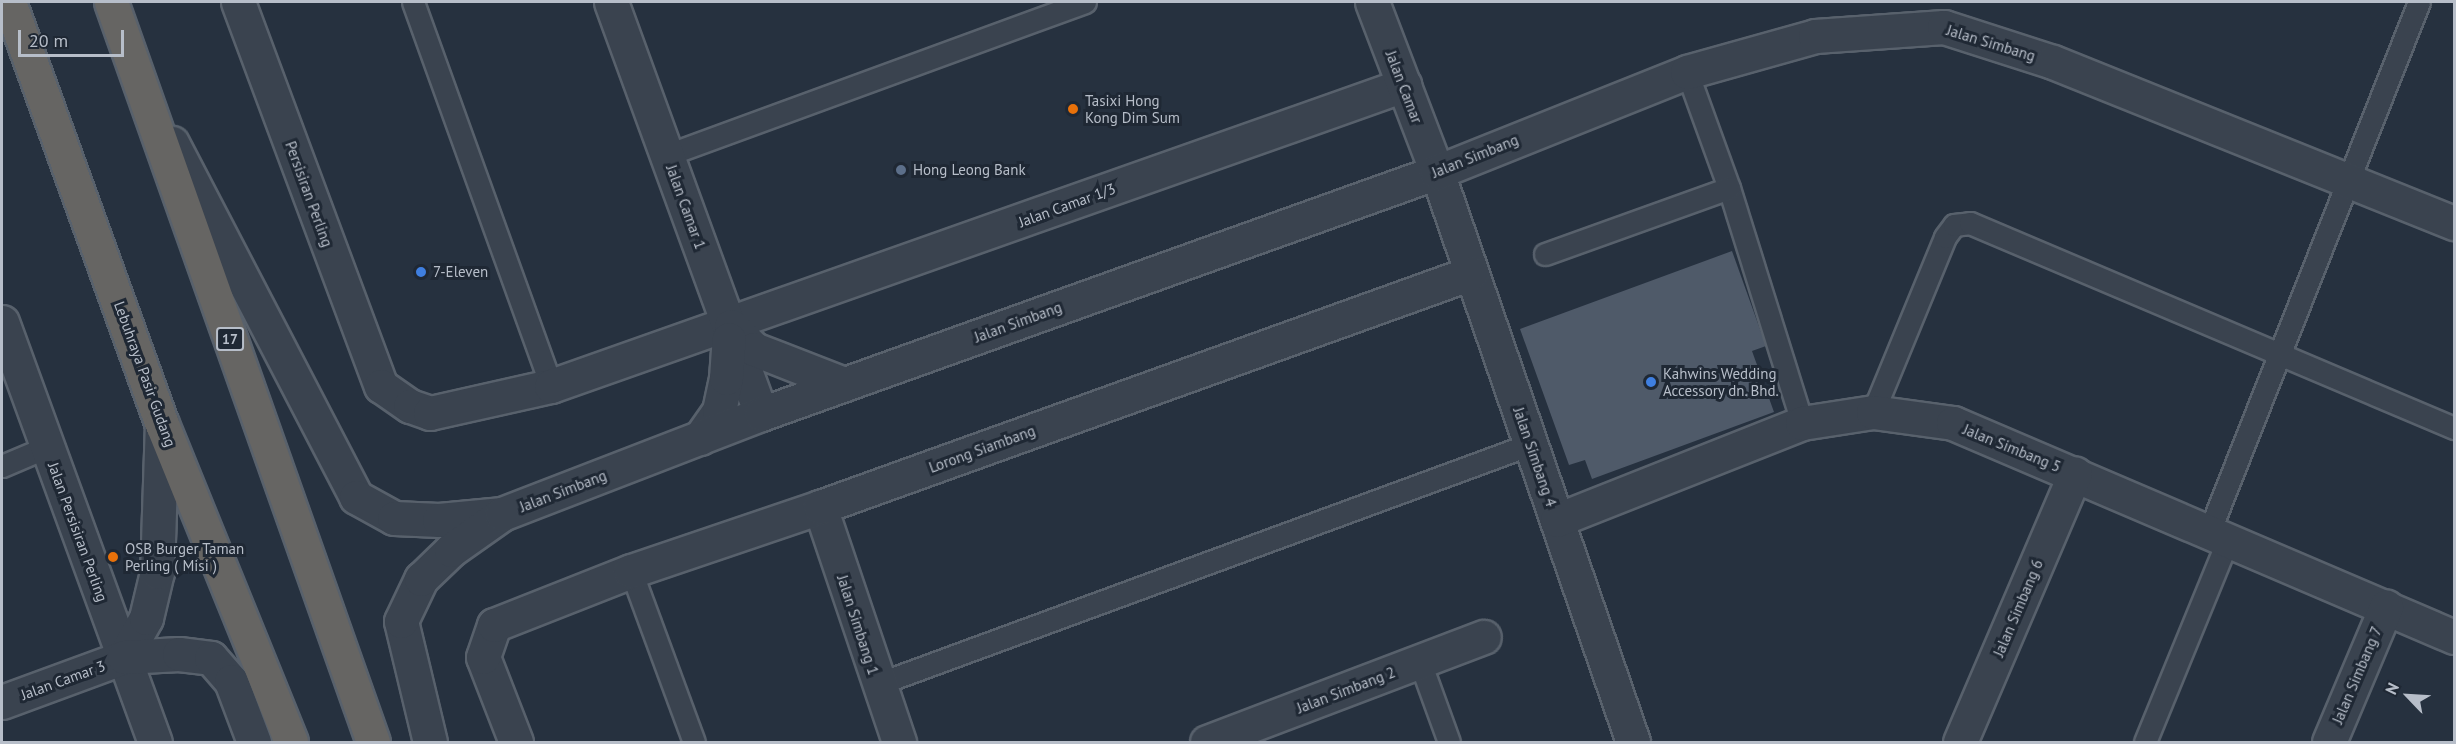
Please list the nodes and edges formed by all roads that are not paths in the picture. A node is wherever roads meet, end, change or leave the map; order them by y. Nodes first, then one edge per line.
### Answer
1 (9, 2) edge
2 (111, 2) edge
3 (238, 2) edge
4 (413, 2) edge
5 (611, 2) edge
6 (1085, 2) edge
7 (1372, 2) edge
8 (2419, 2) edge
9 (1687, 72) junction
10 (1404, 85) junction
11 (147, 96) junction
12 (667, 155) junction
13 (1437, 172) junction
14 (2351, 182) junction
15 (1729, 188) junction
16 (2454, 223) edge
17 (1545, 254) dead end
18 (1471, 273) junction
19 (2, 322) edge
20 (729, 325) junction
21 (2281, 357) junction
22 (844, 384) junction
23 (381, 386) joint
24 (551, 386) junction
25 (1873, 412) junction
26 (761, 414) junction
27 (1802, 423) junction
28 (162, 424) junction
29 (2454, 428) edge
30 (700, 438) junction
31 (1531, 444) junction
32 (47, 447) junction
33 (2, 466) edge
34 (2075, 474) junction
35 (820, 507) junction
36 (502, 514) junction
37 (1557, 520) junction
38 (2218, 536) junction
39 (631, 571) junction
40 (314, 582) junction
41 (2386, 607) junction
42 (1484, 637) dead end
43 (2454, 637) edge
44 (124, 657) junction
45 (1420, 662) junction
46 (878, 684) junction
47 (2, 702) edge
48 (1257, 734) edge
49 (155, 742) edge
50 (254, 742) edge
51 (291, 742) edge
52 (373, 742) edge
53 (392, 742) edge
54 (429, 742) edge
55 (516, 742) edge
56 (694, 742) edge
57 (898, 742) edge
58 (1207, 742) edge
59 (1449, 742) edge
60 (1634, 742) edge
61 (1960, 742) edge
62 (2145, 742) edge
63 (2329, 742) edge

1 - 28 highway, Lebuhraya Pasir Gudang
2 - 11 highway, 17
3 - 23 street, Persisiran Perling
4 - 24 lane
5 - 12 street, Jalan Camar 1
6 - 12 lane
7 - 10 street, Jalan Camar
8 - 14 lane
9 - 13 street, Jalan Simbang
9 - 14 street, Jalan Simbang
9 - 15 lane
10 - 13 street, Jalan Camar
10 - 20 street, Jalan Camar 1/3
11 - 36 street
11 - 40 highway, 17
12 - 20 street, Jalan Camar 1
13 - 18 street, Jalan Simbang 4
13 - 22 street, Jalan Simbang
14 - 16 street, Jalan Simbang
14 - 21 lane
15 - 17 lane
15 - 27 lane
18 - 31 street, Jalan Simbang 4
18 - 35 street, Lorong Siambang
19 - 32 street, Jalan Persisiran Perling
20 - 22 street
20 - 24 street, Jalan Camar 1/3
20 - 26 street, Jalan Camar 1
20 - 30 street
21 - 25 lane
21 - 29 lane
21 - 38 lane
22 - 26 street, Jalan Simbang
23 - 24 street, Jalan Camar 1/3
25 - 27 street, Jalan Simbang 5
25 - 34 street, Jalan Simbang 5
26 - 30 street, Jalan Simbang
27 - 37 street, Jalan Simbang 5
28 - 44 street
28 - 51 highway, Lebuhraya Pasir Gudang
30 - 36 street, Jalan Simbang
31 - 37 street, Jalan Simbang 4
31 - 46 lane
32 - 33 lane
32 - 44 street, Jalan Persisiran Perling
34 - 38 street, Jalan Simbang 5
34 - 61 street, Jalan Simbang 6
35 - 39 street, Lorong Siambang
35 - 46 street, Jalan Simbang 1
36 - 54 street
37 - 60 street, Jalan Simbang 4
38 - 41 street, Jalan Simbang 5
38 - 62 lane
39 - 55 street, Lorong Siambang
39 - 56 lane
40 - 52 highway, 17
40 - 53 highway
41 - 43 street, Jalan Simbang 5
41 - 63 street, Jalan Simbang 7
42 - 45 street, Jalan Simbang 2
44 - 47 street, Jalan Camar 3
44 - 49 street, Jalan Persisiran Perling
44 - 50 street, Jalan Camar 3
45 - 48 street, Jalan Simbang 2
45 - 59 lane
46 - 57 street, Jalan Simbang 1
48 - 58 street, Jalan Simbang 2

